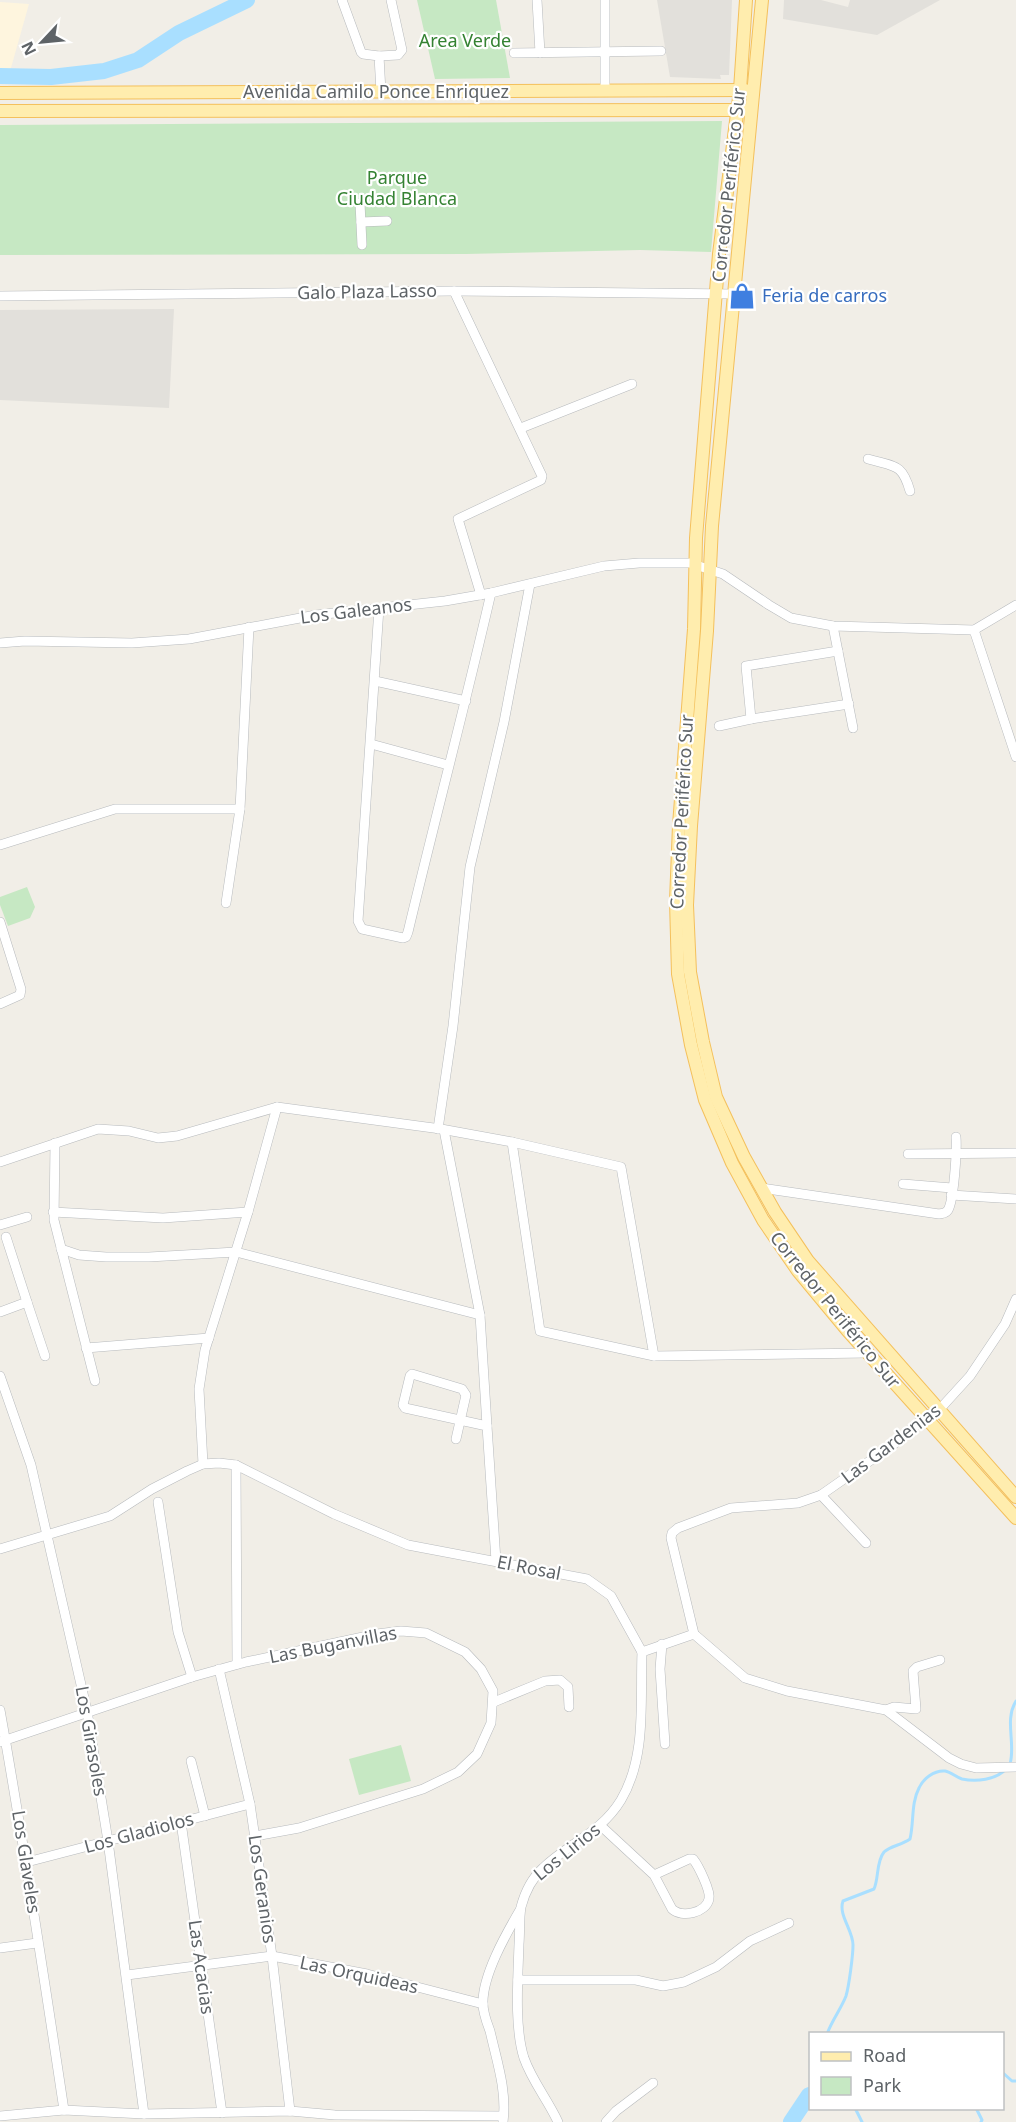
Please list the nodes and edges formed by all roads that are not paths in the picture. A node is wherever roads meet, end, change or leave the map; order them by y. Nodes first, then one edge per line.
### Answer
1 (342, 0) edge
2 (391, 0) edge
3 (537, 0) edge
4 (605, 0) edge
5 (746, 0) edge
6 (762, 0) edge
7 (660, 51) dead end
8 (514, 53) dead end
9 (540, 53) junction
10 (605, 53) junction
11 (379, 56) junction
12 (740, 90) junction
13 (604, 91) junction
14 (650, 91) junction
15 (753, 91) junction
16 (381, 92) junction
17 (0, 93) edge
18 (650, 109) junction
19 (737, 110) junction
20 (752, 110) junction
21 (0, 111) edge
22 (360, 203) dead end
23 (387, 221) dead end
24 (361, 222) junction
25 (362, 245) dead end
26 (454, 291) junction
27 (717, 293) junction
28 (734, 294) junction
29 (0, 296) edge
30 (632, 384) dead end
31 (521, 428) junction
32 (868, 459) dead end
33 (910, 491) dead end
34 (695, 565) junction
35 (710, 570) junction
36 (530, 584) junction
37 (486, 594) junction
38 (1016, 605) edge
39 (379, 608) junction
40 (833, 626) junction
41 (249, 627) junction
42 (974, 630) junction
43 (0, 643) edge
44 (838, 651) junction
45 (375, 681) junction
46 (466, 701) junction
47 (849, 704) junction
48 (751, 719) junction
49 (719, 726) dead end
50 (853, 728) dead end
51 (371, 744) junction
52 (1016, 757) edge
53 (448, 765) junction
54 (240, 809) junction
55 (0, 845) edge
56 (226, 903) dead end
57 (0, 922) edge
58 (0, 1004) edge
59 (278, 1107) junction
60 (441, 1129) junction
61 (956, 1137) dead end
62 (512, 1142) junction
63 (55, 1143) junction
64 (1016, 1153) edge
65 (909, 1154) dead end
66 (957, 1154) junction
67 (0, 1162) edge
68 (903, 1184) dead end
69 (761, 1188) junction
70 (952, 1191) junction
71 (1016, 1199) edge
72 (53, 1212) junction
73 (248, 1212) junction
74 (27, 1217) dead end
75 (0, 1225) edge
76 (6, 1237) dead end
77 (61, 1249) junction
78 (236, 1252) junction
79 (1016, 1299) edge
80 (27, 1302) junction
81 (0, 1312) edge
82 (480, 1315) junction
83 (209, 1338) junction
84 (86, 1348) junction
85 (868, 1353) junction
86 (45, 1356) dead end
87 (654, 1356) junction
88 (0, 1376) edge
89 (95, 1382) dead end
90 (939, 1410) junction
91 (925, 1417) junction
92 (459, 1420) junction
93 (487, 1425) junction
94 (456, 1438) dead end
95 (203, 1464) junction
96 (236, 1466) junction
97 (821, 1495) junction
98 (1016, 1497) edge
99 (158, 1502) dead end
100 (1016, 1518) edge
101 (48, 1535) junction
102 (866, 1543) dead end
103 (0, 1549) edge
104 (496, 1561) junction
105 (694, 1634) junction
106 (662, 1644) junction
107 (642, 1652) junction
108 (940, 1660) dead end
109 (237, 1664) junction
110 (219, 1669) junction
111 (192, 1677) junction
112 (494, 1702) junction
113 (569, 1707) dead end
114 (0, 1710) edge
115 (886, 1710) junction
116 (87, 1711) junction
117 (3, 1741) edge
118 (665, 1744) dead end
119 (191, 1761) dead end
120 (1016, 1767) edge
121 (250, 1804) junction
122 (205, 1816) junction
123 (181, 1822) junction
124 (601, 1826) junction
125 (255, 1836) junction
126 (108, 1841) junction
127 (27, 1862) junction
128 (654, 1875) junction
129 (521, 1908) junction
130 (789, 1923) dead end
131 (37, 1943) junction
132 (0, 1948) edge
133 (272, 1956) junction
134 (200, 1965) junction
135 (127, 1975) junction
136 (518, 1980) junction
137 (483, 2004) junction
138 (653, 2083) dead end
139 (64, 2110) junction
140 (290, 2111) junction
141 (222, 2113) junction
142 (144, 2114) junction
143 (0, 2116) edge
144 (503, 2119) edge
145 (558, 2122) edge
146 (606, 2122) edge

1 - 11 street
2 - 11 street
3 - 9 street
4 - 10 street
5 - 12 main road, Corredor Periférico Sur
6 - 15 main road, Corredor Periférico Sur
7 - 10 street
8 - 9 street
9 - 10 street
10 - 13 street
11 - 16 street
12 - 14 main road, Avenida Camilo Ponce Enriquez
12 - 15 main road, Avenida Camilo Ponce Enriquez
12 - 19 main road, Corredor Periférico Sur
13 - 14 main road, Avenida Camilo Ponce Enriquez
13 - 16 main road, Avenida Camilo Ponce Enriquez
14 - 18 main road
15 - 20 main road, Corredor Periférico Sur
16 - 17 main road, Avenida Camilo Ponce Enriquez
18 - 19 main road, Avenida Camilo Ponce Enriquez
18 - 21 main road, Avenida Camilo Ponce Enriquez
19 - 20 main road, Avenida Camilo Ponce Enriquez
19 - 27 main road, Corredor Periférico Sur
20 - 28 main road, Corredor Periférico Sur
22 - 24 street
23 - 24 street
24 - 25 street
26 - 27 street, Galo Plaza Lasso
26 - 29 street, Galo Plaza Lasso
26 - 31 street
27 - 28 street, Galo Plaza Lasso
27 - 34 main road, Corredor Periférico Sur
28 - 35 main road, Corredor Periférico Sur
30 - 31 street
31 - 37 street
32 - 33 street
34 - 35 street, Los Galeanos
34 - 36 street, Los Galeanos
34 - 85 main road, Corredor Periférico Sur
35 - 40 street, Los Galeanos
35 - 69 main road, Corredor Periférico Sur
36 - 37 street, Los Galeanos
36 - 60 street
37 - 39 street, Los Galeanos
37 - 46 street
38 - 42 street
39 - 41 street, Los Galeanos
39 - 45 street
40 - 42 street, Los Galeanos
40 - 44 street
41 - 43 street, Los Galeanos
41 - 54 street
42 - 52 street
44 - 47 street
44 - 48 street
45 - 46 street
45 - 51 street
46 - 53 street
47 - 48 street
47 - 50 street
48 - 49 street
51 - 53 street
51 - 53 street
54 - 55 street
54 - 56 street
57 - 58 street
59 - 60 street
59 - 63 street
59 - 73 street
60 - 62 street
60 - 82 street
61 - 66 street
62 - 87 street
62 - 87 street
63 - 67 street
63 - 72 street
64 - 66 street
65 - 66 street
66 - 70 street
68 - 70 street
69 - 70 street
69 - 90 main road, Corredor Periférico Sur
70 - 71 street
72 - 73 street
72 - 77 street
73 - 78 street
74 - 75 street
76 - 80 street
77 - 78 street
77 - 84 street
78 - 82 street
78 - 83 street
79 - 90 street, Las Gardenias
80 - 81 street
80 - 86 street
82 - 93 street
83 - 84 street
83 - 95 street
84 - 89 street
85 - 87 street
85 - 91 main road, Corredor Periférico Sur
88 - 101 street, Los Girasoles
90 - 91 street, Las Gardenias
90 - 98 main road, Corredor Periférico Sur
91 - 97 street, Las Gardenias
91 - 100 main road, Corredor Periférico Sur
92 - 92 street
92 - 93 street
92 - 94 street
93 - 104 street
95 - 96 street, El Rosal
95 - 101 street, El Rosal
96 - 104 street, El Rosal
96 - 109 street
97 - 102 street
97 - 105 street, Las Gardenias
99 - 111 street
101 - 103 street, El Rosal
101 - 116 street, Los Girasoles
104 - 107 street, El Rosal
105 - 106 street
105 - 115 street
106 - 107 street
106 - 118 street
107 - 124 street, Los Lirios
108 - 115 street
109 - 110 street, Las Buganvillas
109 - 112 street, Las Buganvillas
110 - 111 street, Las Buganvillas
110 - 121 street, Los Geranios
111 - 116 street, Las Buganvillas
112 - 113 street
112 - 125 street
114 - 117 street, Los Glaveles
115 - 120 street
116 - 117 street, Las Buganvillas
116 - 126 street, Los Girasoles
117 - 127 street, Los Glaveles
119 - 122 street
121 - 122 street, Los Gladiolos
121 - 125 street, Los Geranios
122 - 123 street, Los Gladiolos
123 - 126 street, Los Gladiolos
123 - 134 street, Las Acacias
124 - 128 street
124 - 129 street, Los Lirios
125 - 133 street, Los Geranios
126 - 127 street, Los Gladiolos
126 - 135 street, Los Girasoles
127 - 131 street, Los Glaveles
128 - 128 street
129 - 136 street, Los Lirios
129 - 137 street
130 - 136 street
131 - 132 street
131 - 139 street, Los Glaveles
133 - 134 street, Las Orquideas
133 - 137 street, Las Orquideas
133 - 140 street, Los Geranios
134 - 135 street, Las Orquideas
134 - 141 street, Las Acacias
135 - 142 street, Los Girasoles
136 - 145 street, Los Lirios
137 - 144 street
138 - 146 street
139 - 142 street
139 - 143 street
140 - 141 street
140 - 144 street
141 - 142 street

